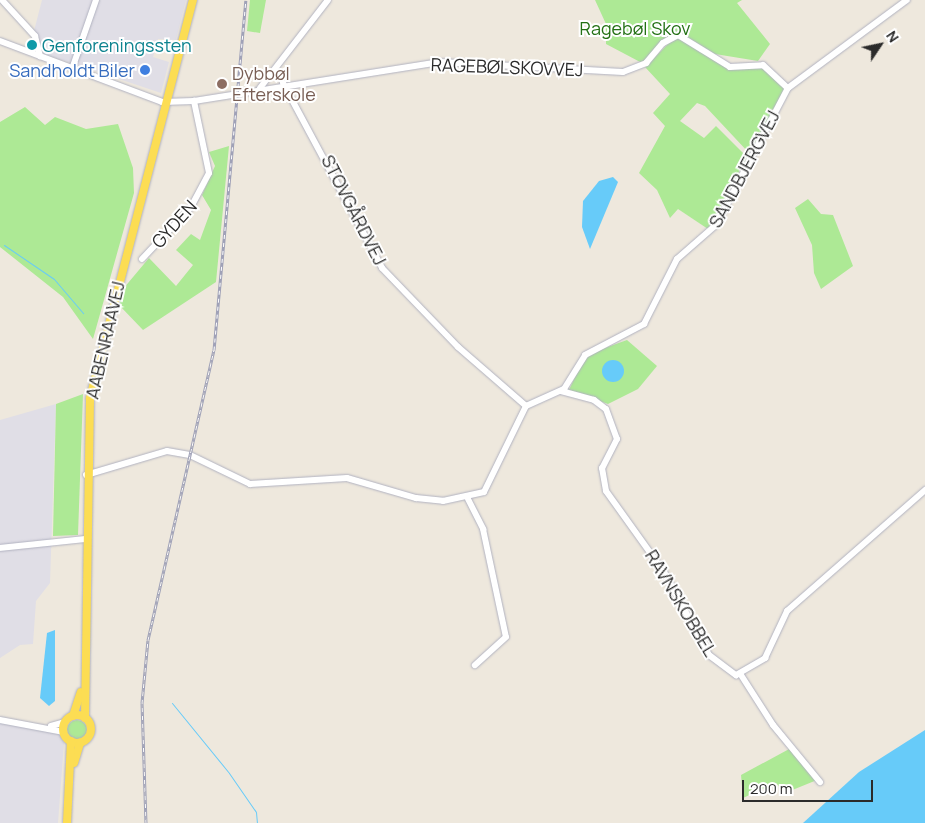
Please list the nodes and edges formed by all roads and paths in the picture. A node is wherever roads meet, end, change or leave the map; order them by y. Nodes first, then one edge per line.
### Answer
1 (2, 0) edge
2 (96, 0) edge
3 (193, 0) edge
4 (328, 0) edge
5 (907, 0) edge
6 (0, 42) edge
7 (40, 56) junction
8 (72, 69) junction
9 (284, 84) junction
10 (260, 88) junction
11 (788, 88) junction
12 (194, 101) junction
13 (164, 102) junction
14 (142, 259) dead end
15 (561, 391) junction
16 (526, 406) junction
17 (86, 475) junction
18 (925, 490) edge
19 (468, 499) junction
20 (85, 539) junction
21 (0, 548) edge
22 (476, 665) dead end
23 (742, 675) junction
24 (82, 690) junction
25 (72, 716) junction
26 (84, 718) junction
27 (0, 720) edge
28 (65, 722) junction
29 (49, 726) junction
30 (64, 732) junction
31 (71, 741) junction
32 (80, 743) junction
33 (72, 768) junction
34 (820, 782) dead end
35 (66, 823) edge

1 - 7 street
2 - 8 street
3 - 13 main road, AABENRAAVEJ
4 - 10 street
5 - 11 street, SANDBJERGVEJ
6 - 7 street
7 - 8 street
8 - 13 street
9 - 10 street, RAGEBØLSKOVVEJ
9 - 11 street, RAGEBØLSKOVVEJ
9 - 16 street, STOVGÅRDVEJ
10 - 12 street, RAGEBØLSKOVVEJ
11 - 15 street, SANDBJERGVEJ
12 - 13 street, RAGEBØLSKOVVEJ
12 - 14 street, GYDEN
13 - 17 main road, AABENRAAVEJ
15 - 16 street
15 - 23 street, RAVNSKOBBEL
16 - 19 street
17 - 19 street
17 - 20 main road, AABENRAAVEJ
18 - 23 street
19 - 22 street
20 - 21 street
20 - 24 main road, AABENRAAVEJ
23 - 34 street
24 - 25 main road, AABENRAAVEJ
24 - 26 main road, AABENRAAVEJ
25 - 26 main road
25 - 28 main road
26 - 32 main road
27 - 29 street
28 - 29 street
28 - 30 main road
29 - 30 street
30 - 31 main road
31 - 32 main road
31 - 33 main road
32 - 33 main road
33 - 35 main road

